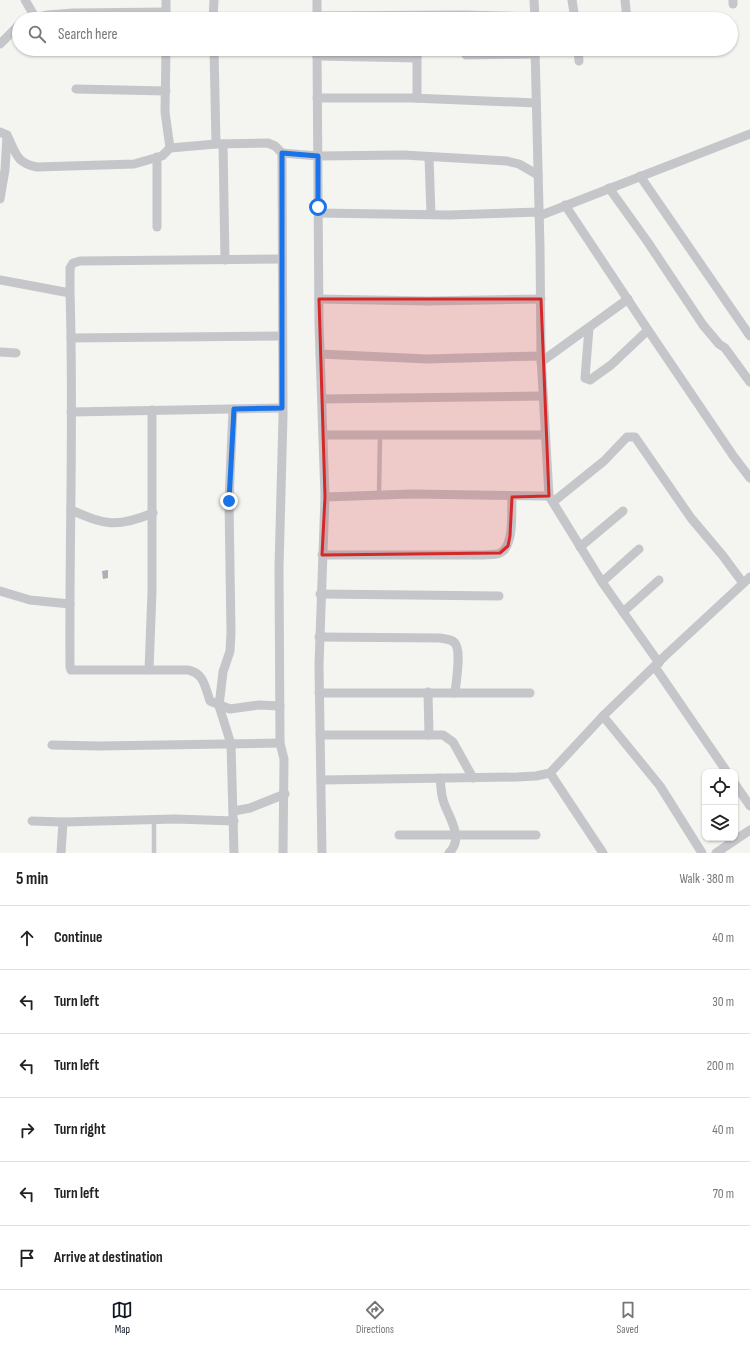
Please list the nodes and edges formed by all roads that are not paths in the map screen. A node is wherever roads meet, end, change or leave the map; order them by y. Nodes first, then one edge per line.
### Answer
1 (25, 0) edge
2 (166, 0) edge
3 (214, 0) edge
4 (316, 0) edge
5 (534, 0) edge
6 (572, 0) edge
7 (625, 0) edge
8 (30, 12) edge
9 (166, 12) edge
10 (213, 12) edge
11 (317, 12) edge
12 (535, 12) edge
13 (574, 12) edge
14 (626, 12) edge
15 (12, 32) edge
16 (0, 44) edge
17 (166, 56) edge
18 (214, 56) edge
19 (317, 56) edge
20 (417, 56) edge
21 (535, 56) edge
22 (579, 56) edge
23 (580, 61) dead end
24 (76, 89) dead end
25 (166, 91) junction
26 (317, 98) junction
27 (417, 98) junction
28 (536, 102) junction
29 (4, 134) edge
30 (750, 134) edge
31 (220, 144) junction
32 (170, 148) junction
33 (282, 153) junction
34 (318, 156) junction
35 (157, 157) junction
36 (429, 157) junction
37 (538, 175) junction
38 (640, 176) junction
39 (609, 188) junction
40 (0, 199) edge
41 (565, 204) junction
42 (318, 213) junction
43 (431, 214) junction
44 (539, 214) junction
45 (157, 227) dead end
46 (282, 259) junction
47 (225, 260) junction
48 (0, 280) edge
49 (70, 293) junction
50 (319, 299) junction
51 (541, 299) junction
52 (628, 299) junction
53 (589, 328) junction
54 (648, 330) junction
55 (282, 336) junction
56 (750, 336) edge
57 (71, 338) junction
58 (0, 352) edge
59 (16, 353) dead end
60 (320, 354) junction
61 (541, 359) junction
62 (750, 382) edge
63 (543, 396) junction
64 (322, 399) junction
65 (282, 408) junction
66 (234, 409) junction
67 (152, 410) junction
68 (71, 412) junction
69 (323, 435) junction
70 (544, 435) junction
71 (380, 436) junction
72 (750, 478) edge
73 (379, 495) junction
74 (325, 497) junction
75 (512, 497) junction
76 (551, 499) junction
77 (71, 510) junction
78 (623, 511) dead end
79 (153, 513) junction
80 (580, 547) junction
81 (639, 549) dead end
82 (322, 555) junction
83 (750, 577) edge
84 (659, 580) dead end
85 (602, 582) junction
86 (743, 583) junction
87 (0, 591) edge
88 (320, 594) junction
89 (500, 596) dead end
90 (70, 604) junction
91 (623, 612) junction
92 (319, 637) junction
93 (657, 665) junction
94 (149, 670) junction
95 (428, 692) junction
96 (455, 692) junction
97 (319, 693) junction
98 (530, 693) dead end
99 (219, 706) junction
100 (280, 706) junction
101 (602, 716) junction
102 (320, 735) junction
103 (428, 735) junction
104 (280, 743) junction
105 (231, 744) junction
106 (52, 745) dead end
107 (725, 769) edge
108 (550, 773) junction
109 (440, 778) junction
110 (473, 778) junction
111 (322, 780) junction
112 (738, 788) edge
113 (285, 794) junction
114 (750, 806) edge
115 (234, 811) junction
116 (154, 820) junction
117 (32, 821) dead end
118 (234, 821) junction
119 (63, 822) junction
120 (750, 830) edge
121 (399, 835) dead end
122 (536, 835) dead end
123 (456, 836) junction
124 (61, 853) edge
125 (154, 853) edge
126 (234, 853) edge
127 (283, 853) edge
128 (322, 853) edge
129 (450, 853) edge
130 (603, 853) edge
131 (702, 853) edge
132 (716, 853) edge

1 - 8 street
2 - 9 street
3 - 10 street
4 - 11 street
5 - 12 street
6 - 13 street
7 - 14 street
15 - 16 street
17 - 25 street
18 - 31 street
19 - 26 street
20 - 27 street
21 - 28 street
22 - 23 street
24 - 25 street
25 - 32 street
26 - 27 street
26 - 34 street
27 - 28 street
28 - 37 street
29 - 35 street
29 - 40 street
30 - 38 street
31 - 32 street
31 - 33 street
31 - 47 street
32 - 35 street
33 - 34 street
33 - 46 street
34 - 36 street
34 - 42 street
35 - 45 street
36 - 37 street
36 - 43 street
37 - 44 street
38 - 39 street
38 - 56 street
39 - 41 street
39 - 62 street
41 - 44 street
41 - 52 street
42 - 43 street
42 - 50 street
43 - 44 street
44 - 51 street
46 - 47 street
46 - 55 street
47 - 49 street
48 - 49 street
49 - 57 street
50 - 51 street
50 - 60 street
51 - 61 street
52 - 53 street
52 - 54 street
53 - 54 street
53 - 61 street
54 - 72 street
55 - 57 street
55 - 65 street
57 - 68 street
58 - 59 street
60 - 61 street
60 - 64 street
61 - 63 street
63 - 64 street
63 - 70 street
64 - 69 street
65 - 66 street
65 - 100 street
66 - 67 street
66 - 99 street
67 - 68 street
67 - 79 street
68 - 77 street
69 - 71 street
69 - 74 street
70 - 71 street
70 - 76 street
71 - 73 lane
73 - 74 street
73 - 75 street
74 - 82 street
75 - 76 street
75 - 82 street
76 - 80 street
76 - 86 street
77 - 79 street
77 - 90 street
78 - 80 street
79 - 94 street
80 - 85 street
81 - 85 street
82 - 88 street
83 - 86 street
84 - 91 street
85 - 91 street
86 - 93 street
87 - 90 street
88 - 89 street
88 - 92 street
90 - 94 street
91 - 93 street
92 - 96 street
92 - 97 street
93 - 101 street
93 - 107 street
94 - 99 street
95 - 96 street
95 - 97 street
95 - 103 street
96 - 98 street
97 - 102 street
99 - 100 street
99 - 105 street
100 - 104 street
101 - 108 street
101 - 131 street
102 - 103 street
102 - 111 street
103 - 110 street
104 - 105 street
104 - 113 street
105 - 106 street
105 - 115 street
108 - 110 street
108 - 130 street
109 - 110 street
109 - 111 street
109 - 123 street
111 - 128 street
112 - 114 street
113 - 115 street
113 - 127 street
115 - 118 street
116 - 118 street
116 - 119 street
116 - 125 lane
117 - 119 street
118 - 126 street
119 - 124 street
120 - 132 street
121 - 123 street
122 - 123 street
123 - 129 street

